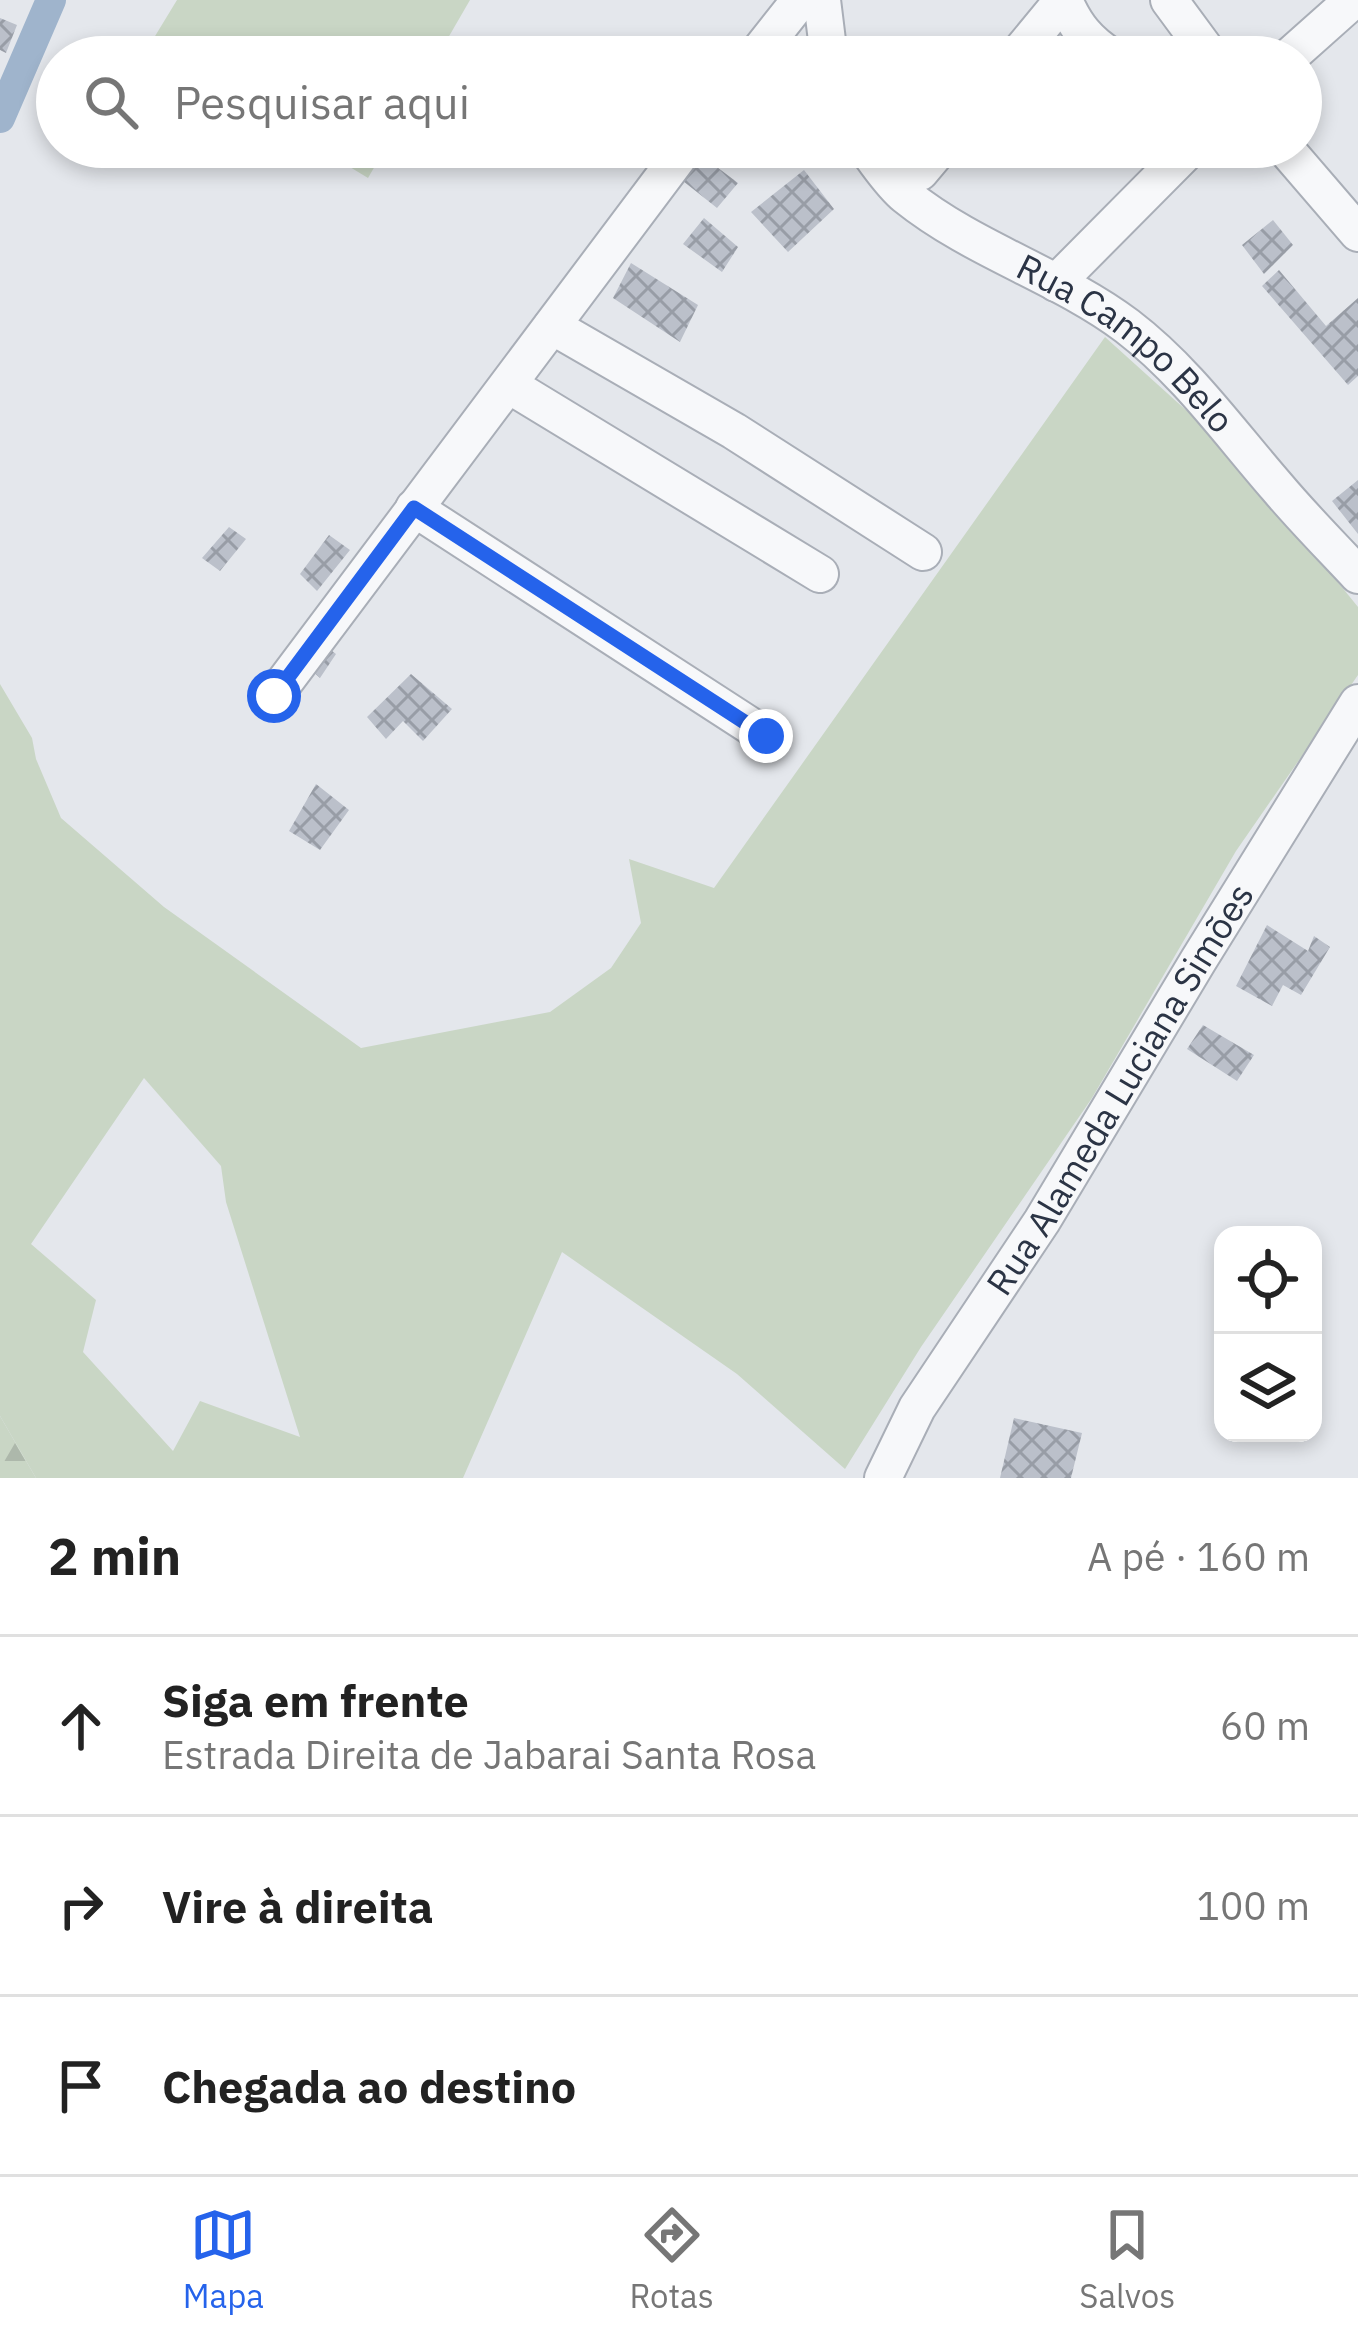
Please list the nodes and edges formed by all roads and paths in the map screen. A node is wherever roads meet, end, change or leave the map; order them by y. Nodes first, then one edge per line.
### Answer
1 (800, 0) edge
2 (822, 0) edge
3 (1064, 0) edge
4 (1168, 0) edge
5 (1353, 0) edge
6 (772, 36) edge
7 (826, 36) edge
8 (1034, 36) edge
9 (1085, 36) edge
10 (1195, 36) edge
11 (1312, 36) edge
12 (670, 168) edge
13 (882, 168) edge
14 (1169, 168) edge
15 (1302, 168) edge
16 (1358, 233) edge
17 (1055, 284) junction
18 (552, 326) junction
19 (508, 385) junction
20 (414, 508) junction
21 (922, 552) dead end
22 (1358, 573) edge
23 (820, 574) dead end
24 (274, 696) dead end
25 (1358, 704) edge
26 (766, 736) dead end
27 (883, 1478) edge

1 - 6 street
2 - 7 street
3 - 8 street
3 - 9 street
4 - 10 street
5 - 11 street
12 - 18 street
13 - 17 street, Rua Campo Belo
14 - 17 street
15 - 16 street
17 - 22 street, Rua Campo Belo
18 - 19 street
18 - 21 street
19 - 20 street
19 - 23 street
20 - 24 street
20 - 26 street
25 - 27 street, Rua Alameda Luciana Simões

